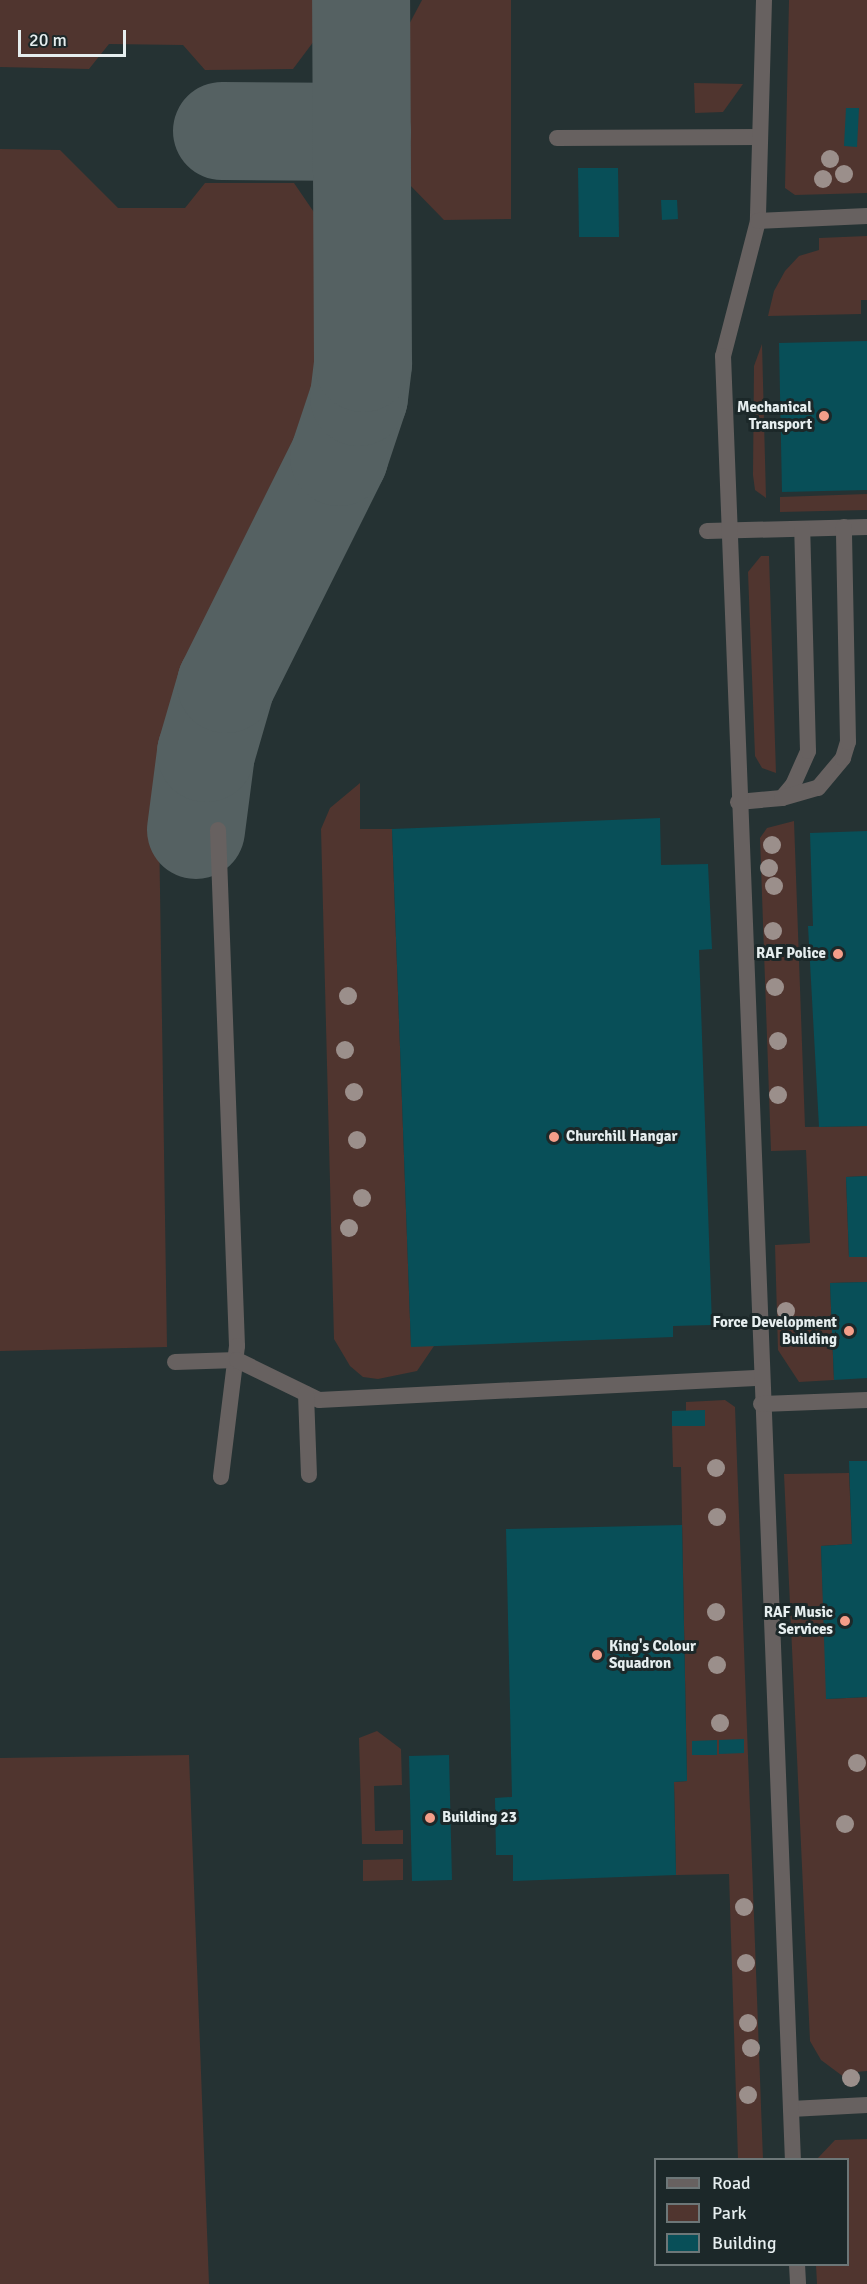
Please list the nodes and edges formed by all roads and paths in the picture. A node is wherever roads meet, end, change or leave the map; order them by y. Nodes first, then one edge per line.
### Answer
1 (764, 0) edge
2 (760, 137) junction
3 (557, 138) dead end
4 (867, 216) edge
5 (758, 221) junction
6 (844, 527) junction
7 (867, 527) edge
8 (802, 529) junction
9 (707, 531) dead end
10 (729, 531) junction
11 (782, 798) junction
12 (738, 801) junction
13 (218, 830) dead end
14 (237, 1360) junction
15 (175, 1362) dead end
16 (760, 1378) junction
17 (306, 1394) junction
18 (867, 1400) edge
19 (761, 1404) junction
20 (309, 1475) dead end
21 (220, 1477) dead end
22 (867, 2105) edge
23 (790, 2109) junction
24 (793, 2158) edge
25 (797, 2266) edge
26 (798, 2284) edge

1 - 2 street
2 - 3 street
2 - 5 street
4 - 5 street
5 - 10 street
6 - 7 street
6 - 8 street
6 - 11 street
8 - 10 street
8 - 11 street
9 - 10 street
10 - 12 street
11 - 12 street
12 - 16 street
13 - 14 street
14 - 15 street
14 - 17 street
14 - 21 street
16 - 17 street
16 - 19 street
17 - 20 street
18 - 19 street
19 - 23 street
22 - 23 street
23 - 24 street
25 - 26 street

